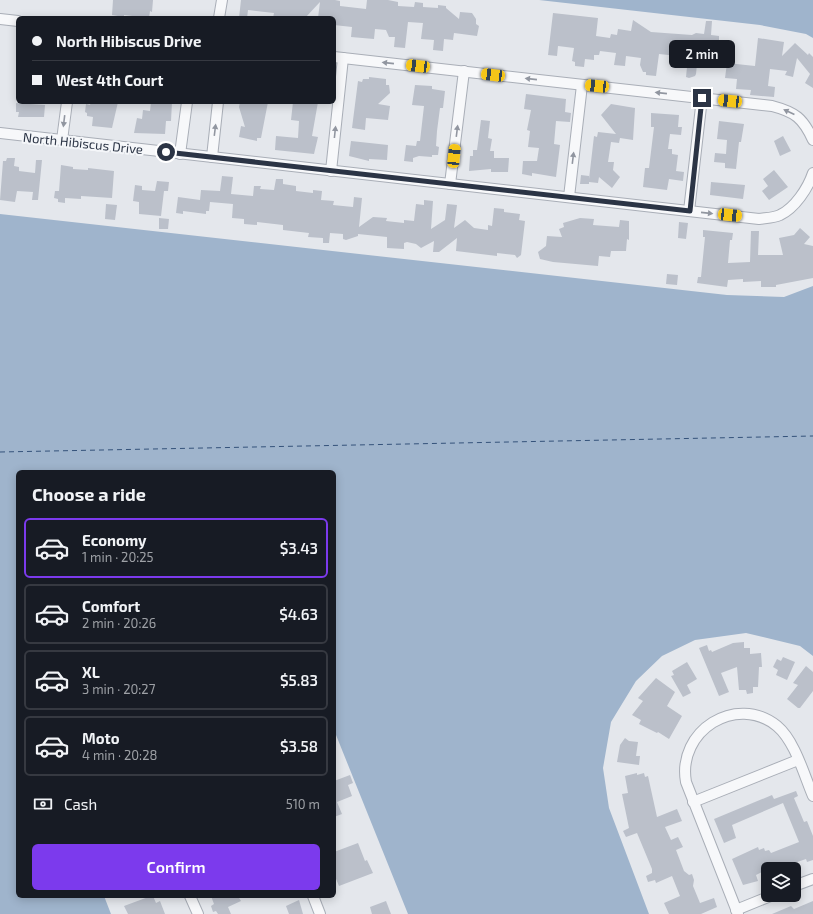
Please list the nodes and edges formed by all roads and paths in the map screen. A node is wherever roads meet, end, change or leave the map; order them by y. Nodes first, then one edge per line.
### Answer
1 (222, 0) edge
2 (217, 16) edge
3 (0, 19) edge
4 (16, 21) edge
5 (338, 57) edge
6 (464, 71) junction
7 (582, 84) junction
8 (336, 90) edge
9 (702, 98) junction
10 (67, 104) edge
11 (187, 104) edge
12 (218, 104) edge
13 (335, 104) edge
14 (0, 133) edge
15 (62, 140) junction
16 (813, 140) edge
17 (180, 154) junction
18 (212, 157) junction
19 (331, 171) junction
20 (813, 173) edge
21 (450, 184) junction
22 (569, 197) junction
23 (690, 211) junction
24 (798, 760) junction
25 (813, 796) edge
26 (694, 802) junction
27 (813, 879) edge
28 (801, 883) edge
29 (191, 898) edge
30 (314, 898) edge
31 (761, 901) edge
32 (737, 912) edge
33 (198, 914) edge
34 (320, 914) edge

1 - 2 street
3 - 4 street
6 -> 5 street
8 -> 5 street
7 -> 6 street
21 -> 6 street
9 -> 7 street
22 -> 7 street
16 -> 9 street
9 - 23 street
10 -> 15 street
11 - 17 street
18 -> 12 street
19 -> 13 street
14 - 15 street, North Hibiscus Drive
15 - 17 street, North Hibiscus Drive
17 - 18 street, North Hibiscus Drive
18 - 19 street, North Hibiscus Drive
19 - 21 street, North Hibiscus Drive
23 -> 20 street, North Hibiscus Drive
21 - 22 street, North Hibiscus Drive
22 - 23 street, North Hibiscus Drive
24 - 25 street
24 - 26 street
24 - 26 street
26 - 32 street
27 - 28 street
29 - 33 street
30 - 34 street
31 - 32 street

